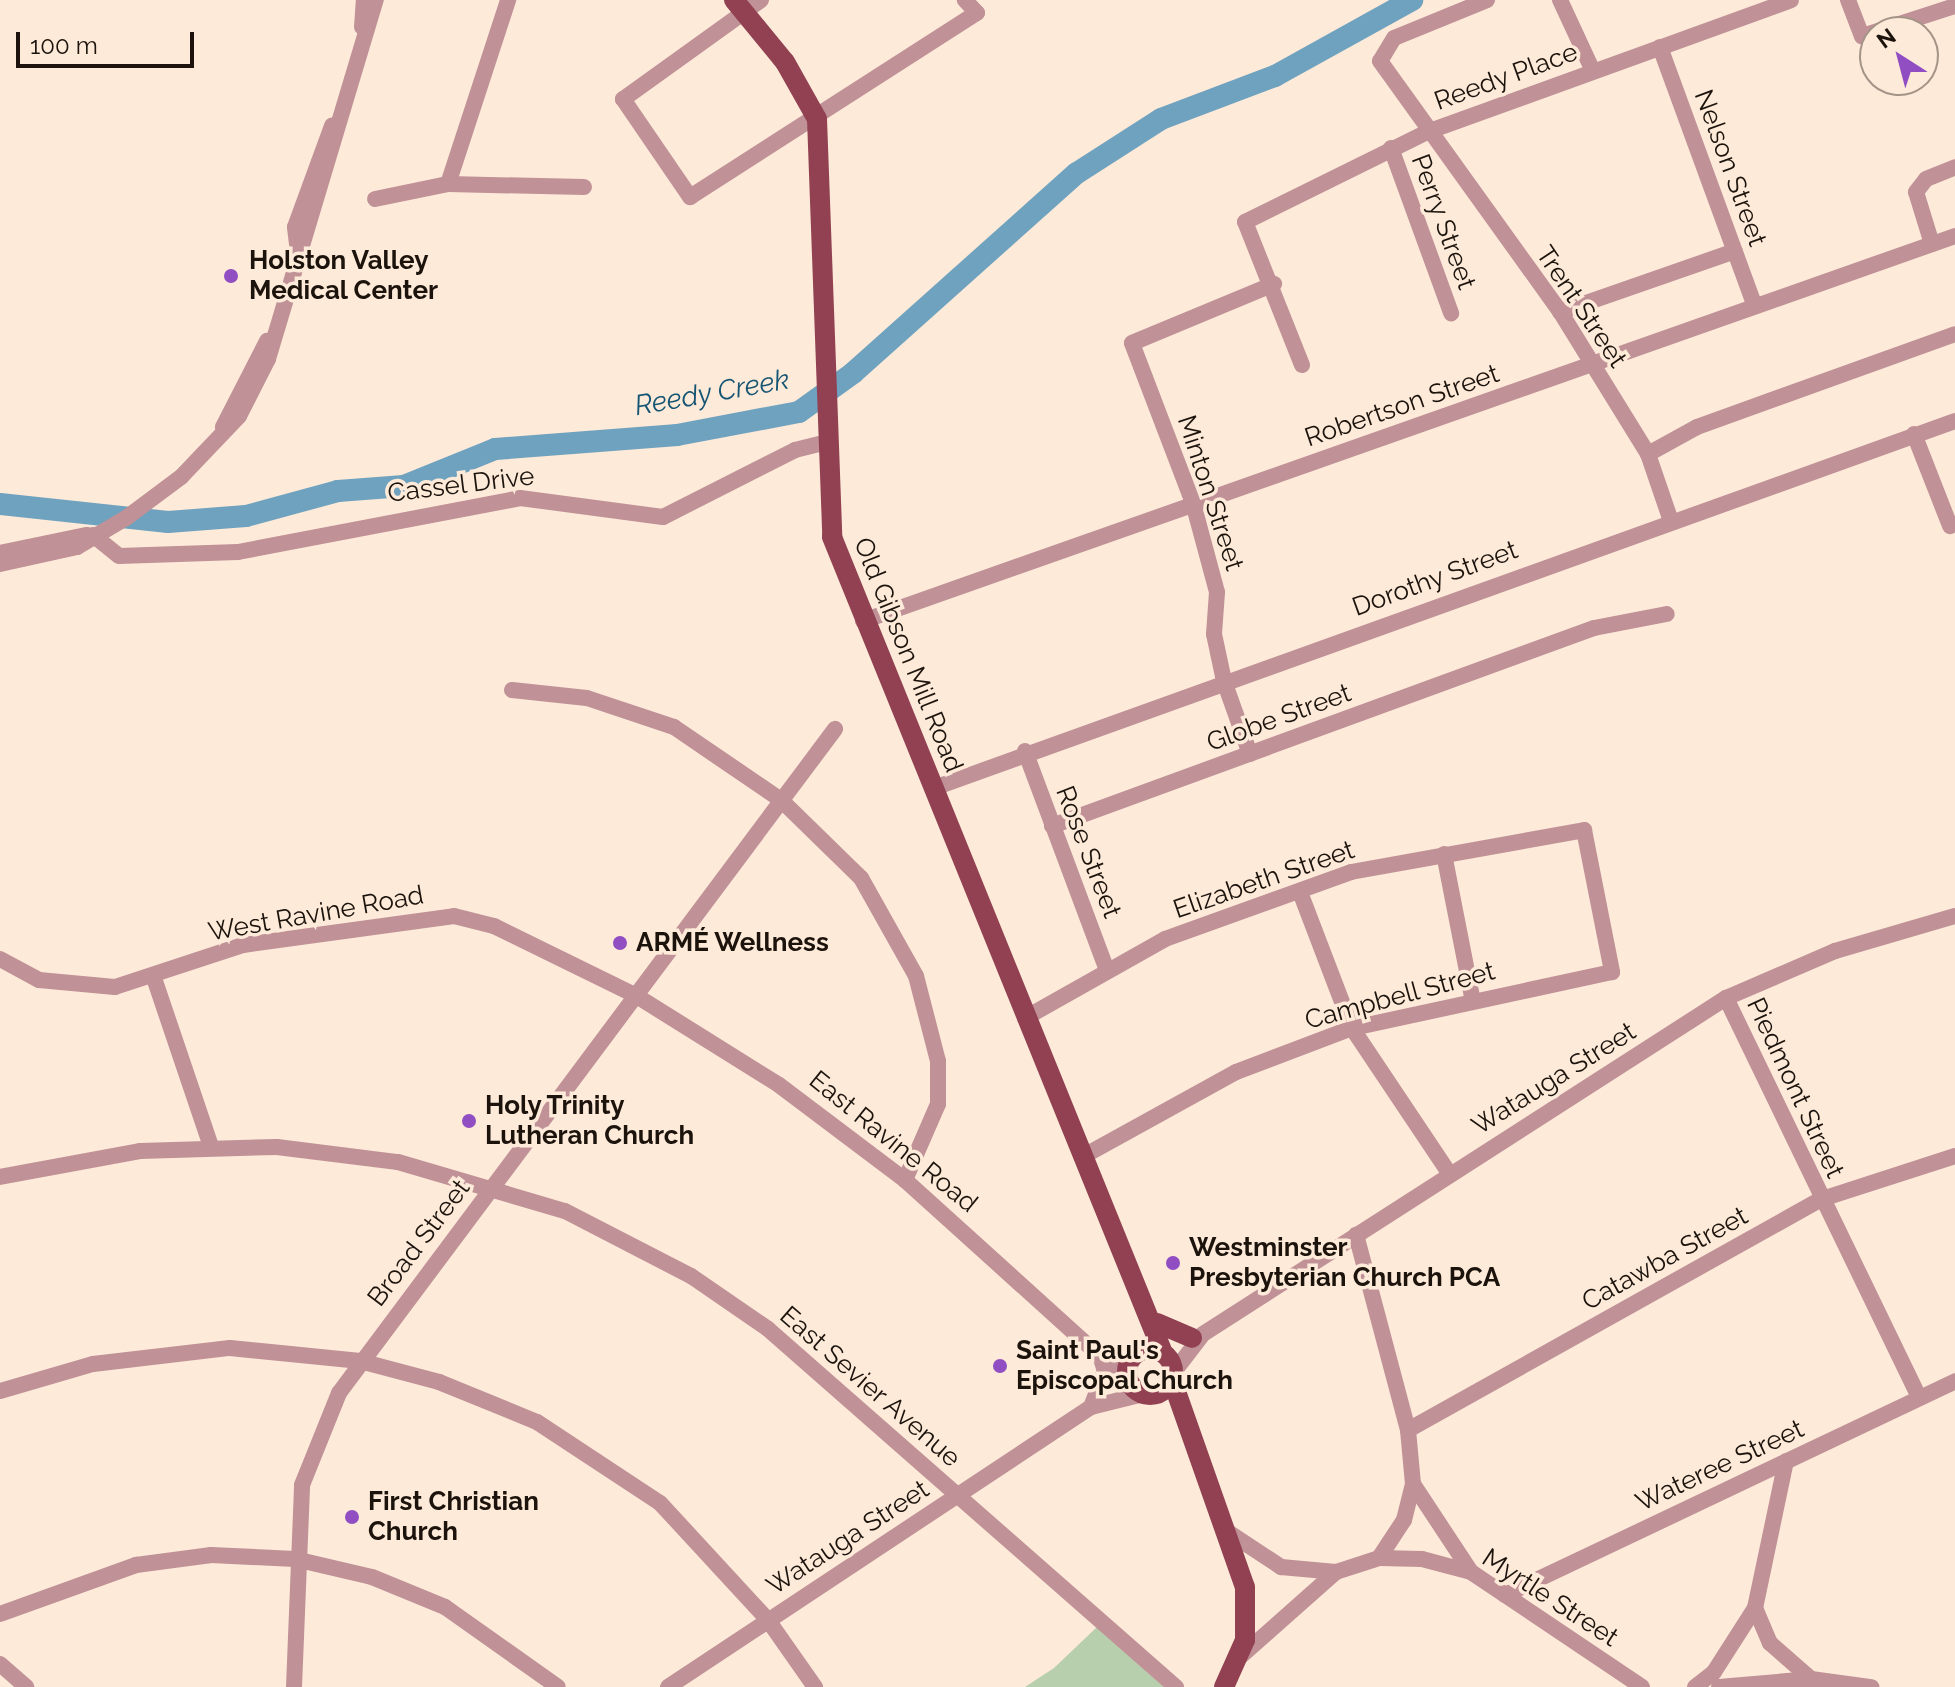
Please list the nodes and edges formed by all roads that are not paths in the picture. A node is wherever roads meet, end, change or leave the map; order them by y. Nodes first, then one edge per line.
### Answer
1 (364, 0) edge
2 (376, 0) edge
3 (508, 0) edge
4 (761, 0) edge
5 (965, 0) edge
6 (1487, 0) edge
7 (1560, 0) edge
8 (1791, 0) edge
9 (1848, 0) edge
10 (739, 6) edge
11 (1955, 6) edge
12 (362, 27) junction
13 (1660, 47) junction
14 (1593, 71) junction
15 (817, 119) junction
16 (1427, 132) junction
17 (1391, 148) junction
18 (1955, 167) edge
19 (448, 184) junction
20 (584, 187) dead end
21 (375, 199) dead end
22 (1955, 236) edge
23 (1932, 244) junction
24 (1735, 251) junction
25 (1274, 284) junction
26 (1755, 306) junction
27 (1560, 312) junction
28 (1451, 313) dead end
29 (1955, 334) edge
30 (1302, 365) dead end
31 (1593, 367) junction
32 (1955, 421) edge
33 (828, 432) junction
34 (1914, 434) junction
35 (1648, 454) junction
36 (1193, 503) junction
37 (1671, 521) junction
38 (1950, 526) dead end
39 (98, 532) junction
40 (0, 553) edge
41 (0, 564) edge
42 (1667, 614) dead end
43 (863, 621) junction
44 (1224, 681) junction
45 (512, 690) dead end
46 (835, 729) dead end
47 (1025, 751) junction
48 (1250, 754) junction
49 (934, 788) junction
50 (781, 800) junction
51 (1052, 826) junction
52 (1444, 854) junction
53 (1300, 892) junction
54 (1955, 916) edge
55 (0, 959) edge
56 (1107, 970) junction
57 (1612, 972) joint
58 (154, 978) junction
59 (635, 995) junction
60 (1472, 997) junction
61 (1726, 998) junction
62 (1025, 1018) junction
63 (1352, 1028) junction
64 (211, 1146) junction
65 (1955, 1156) edge
66 (1082, 1157) junction
67 (1449, 1173) junction
68 (0, 1177) edge
69 (905, 1180) junction
70 (492, 1185) junction
71 (1822, 1199) junction
72 (1356, 1235) junction
73 (1149, 1315) junction
74 (1198, 1336) junction
75 (1100, 1356) junction
76 (360, 1361) junction
77 (1150, 1364) junction
78 (1955, 1381) edge
79 (0, 1391) edge
80 (1147, 1394) junction
81 (1919, 1397) junction
82 (1091, 1407) junction
83 (1185, 1421) junction
84 (1408, 1430) junction
85 (1786, 1461) junction
86 (1413, 1484) junction
87 (958, 1495) junction
88 (1228, 1532) junction
89 (1379, 1558) junction
90 (295, 1559) junction
91 (1336, 1572) junction
92 (1471, 1572) junction
93 (1505, 1595) junction
94 (1755, 1608) junction
95 (0, 1614) edge
96 (768, 1620) junction
97 (0, 1664) edge
98 (1233, 1676) edge
99 (1811, 1679) junction
100 (26, 1687) edge
101 (294, 1687) edge
102 (558, 1687) edge
103 (668, 1687) edge
104 (815, 1687) edge
105 (1176, 1687) edge
106 (1642, 1687) edge
107 (1695, 1687) edge
108 (1719, 1687) edge
109 (1871, 1687) edge

1 - 12 street
2 - 12 street
3 - 19 street
4 - 10 street
5 - 15 street
6 - 16 street, Trent Street
7 - 14 street
8 - 13 street, Reedy Place
9 - 11 street
10 - 15 main road, Old Gibson Mill Road
10 - 15 street
12 - 39 street
13 - 14 street, Reedy Place
13 - 24 street, Nelson Street
14 - 16 street, Reedy Place
15 - 33 main road, Old Gibson Mill Road
16 - 17 street, Reedy Place
16 - 27 street, Trent Street
17 - 25 street, Reedy Place
17 - 28 street, Perry Street
18 - 23 street
19 - 20 street
19 - 21 street
22 - 23 street, Robertson Street
23 - 26 street, Robertson Street
24 - 26 street, Nelson Street
24 - 27 street
25 - 30 street
25 - 36 street, Minton Street
26 - 31 street, Robertson Street
27 - 31 street, Trent Street
29 - 35 street
31 - 35 street, Trent Street
31 - 36 street, Robertson Street
32 - 34 street, Dorothy Street
33 - 39 street, Cassel Drive
33 - 43 main road, Old Gibson Mill Road
34 - 37 street, Dorothy Street
34 - 38 street
35 - 37 street, Trent Street
36 - 43 street, Robertson Street
36 - 44 street, Minton Street
37 - 44 street, Dorothy Street
39 - 40 street
39 - 41 street
42 - 48 street, Globe Street
43 - 49 main road, Old Gibson Mill Road
44 - 47 street, Dorothy Street
44 - 48 street, Minton Street
45 - 50 street
46 - 50 street, Broad Street
47 - 49 street, Dorothy Street
47 - 51 street, Rose Street
48 - 51 street, Globe Street
49 - 62 main road, Old Gibson Mill Road
50 - 59 street, Broad Street
50 - 69 street
51 - 56 street, Rose Street
52 - 53 street, Elizabeth Street
52 - 57 street, Elizabeth Street
52 - 60 street
53 - 56 street, Elizabeth Street
53 - 63 street
54 - 61 street, Watauga Street
55 - 58 street, West Ravine Road
56 - 62 street, Elizabeth Street
57 - 60 street, Campbell Street
58 - 59 street, West Ravine Road
58 - 64 street
59 - 69 street, East Ravine Road
59 - 70 street, Broad Street
60 - 63 street, Campbell Street
61 - 67 street, Watauga Street
61 - 71 street, Piedmont Street
62 - 66 main road, Old Gibson Mill Road
63 - 66 street, Campbell Street
63 - 67 street
64 - 68 street, East Sevier Avenue
64 - 70 street, East Sevier Avenue
65 - 71 street, Catawba Street
66 - 73 main road, Old Gibson Mill Road
67 - 72 street, Watauga Street
69 - 75 street, East Ravine Road
70 - 76 street, Broad Street
70 - 87 street, East Sevier Avenue
71 - 81 street, Piedmont Street
71 - 84 street, Catawba Street
72 - 74 street, Watauga Street
72 - 84 street
73 - 74 main road
73 - 77 main road, Old Gibson Mill Road
74 - 77 street, Watauga Street
75 - 77 street
75 - 82 street
76 - 79 street
76 - 90 street, Broad Street
76 - 96 street
77 - 80 main road
77 - 80 main road
77 - 82 street, Watauga Street
77 - 83 main road
78 - 81 street, Wateree Street
80 - 82 street, Watauga Street
80 - 83 main road
81 - 85 street, Wateree Street
82 - 87 street, Watauga Street
83 - 88 main road
84 - 86 street
85 - 93 street, Wateree Street
85 - 94 street
86 - 89 street
86 - 92 street
87 - 96 street, Watauga Street
87 - 105 street, East Sevier Avenue
88 - 91 street
88 - 98 main road
89 - 91 street, Myrtle Street
89 - 92 street, Myrtle Street
90 - 95 street
90 - 101 street, Broad Street
90 - 102 street
91 - 98 street
92 - 93 street, Myrtle Street
93 - 106 street, Myrtle Street
94 - 99 street
94 - 107 street
96 - 103 street, Watauga Street
96 - 104 street
97 - 100 street
99 - 108 street
99 - 109 street

